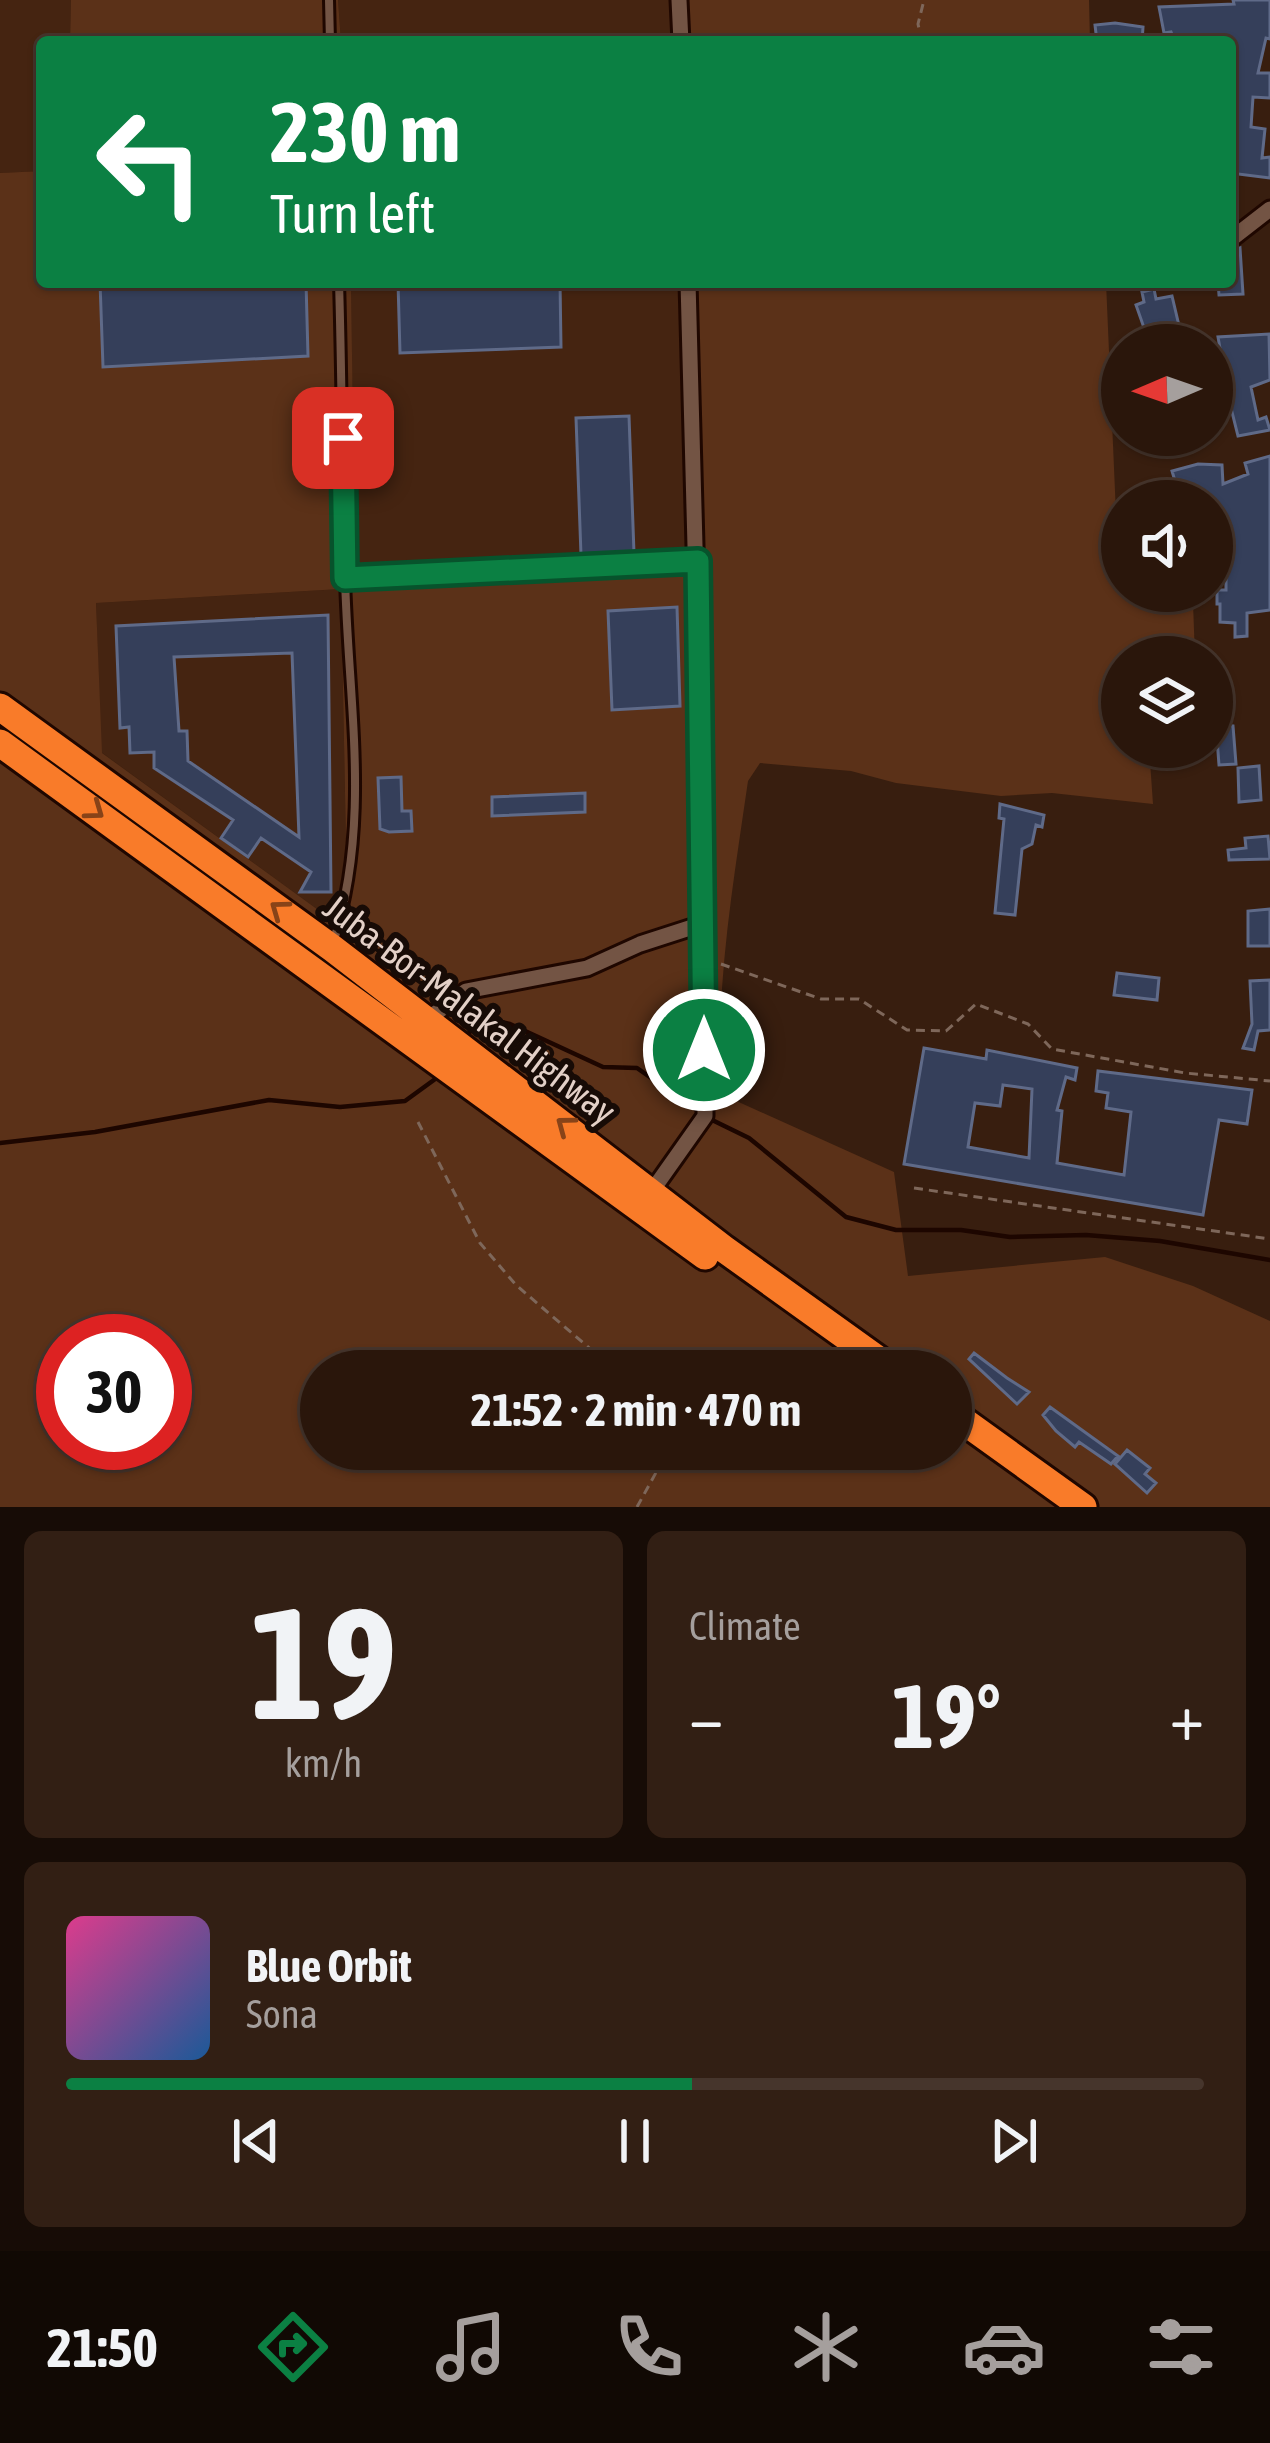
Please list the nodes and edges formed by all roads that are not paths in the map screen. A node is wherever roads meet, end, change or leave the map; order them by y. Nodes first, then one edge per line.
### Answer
1 (329, 0) edge
2 (679, 0) edge
3 (330, 36) edge
4 (681, 36) edge
5 (1270, 209) edge
6 (1236, 235) edge
7 (339, 288) edge
8 (688, 288) edge
9 (698, 561) junction
10 (345, 578) junction
11 (0, 707) edge
12 (0, 743) edge
13 (705, 923) junction
14 (332, 948) junction
15 (429, 1034) junction
16 (472, 1069) junction
17 (652, 1191) junction
18 (837, 1350) edge
19 (866, 1350) edge
20 (972, 1427) edge
21 (972, 1449) edge
22 (1052, 1507) edge
23 (1083, 1507) edge

1 - 3 lane
2 - 4 street
5 - 6 street
7 - 10 lane
8 - 9 street
9 - 10 lane
9 - 13 street
10 - 14 lane
14 -> 11 highway, Juba-Bor-Malakal Highway
12 -> 15 highway, Juba-Bor-Malakal Highway
13 - 15 street
13 - 17 street
14 - 15 highway, Juba-Bor-Malakal Highway
15 - 16 highway, Juba-Bor-Malakal Highway
17 -> 16 highway, Juba-Bor-Malakal Highway
16 - 18 highway, Juba-Bor-Malakal Highway
17 - 19 highway, Juba-Bor-Malakal Highway
20 - 23 highway
21 - 22 highway

